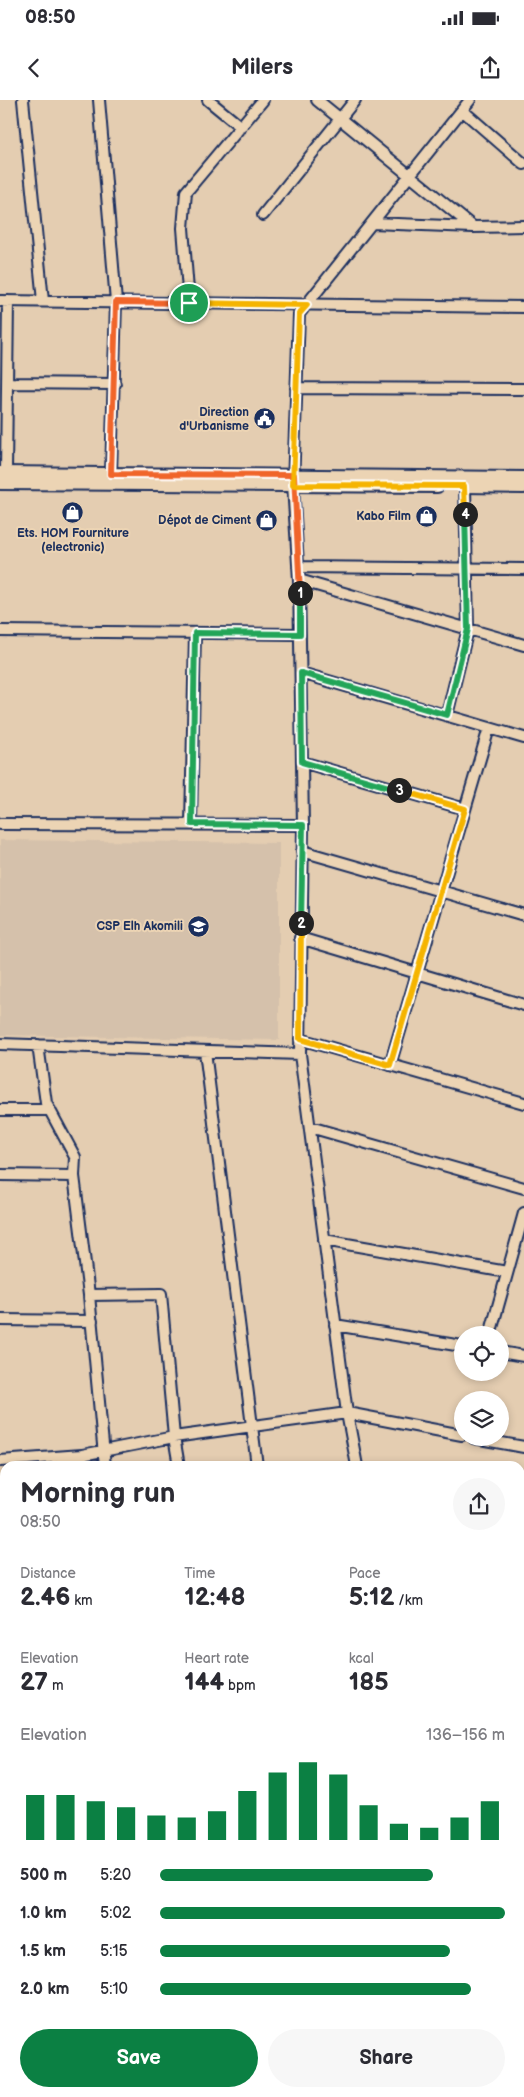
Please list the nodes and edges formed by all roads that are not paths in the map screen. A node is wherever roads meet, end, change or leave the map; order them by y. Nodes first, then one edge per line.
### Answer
1 (23, 100) edge
2 (99, 100) edge
3 (208, 100) edge
4 (263, 100) edge
5 (316, 100) edge
6 (355, 100) edge
7 (470, 100) edge
8 (462, 110) junction
9 (340, 119) junction
10 (241, 127) junction
11 (524, 164) edge
12 (410, 176) junction
13 (263, 215) dead end
14 (372, 223) junction
15 (524, 226) edge
16 (473, 227) junction
17 (4, 301) edge
18 (43, 302) junction
19 (116, 302) junction
20 (189, 303) junction
21 (307, 305) junction
22 (524, 307) edge
23 (8, 383) junction
24 (115, 384) junction
25 (296, 388) junction
26 (524, 389) edge
27 (111, 474) junction
28 (2, 476) edge
29 (524, 478) edge
30 (294, 480) junction
31 (464, 486) junction
32 (524, 487) edge
33 (298, 567) junction
34 (466, 568) junction
35 (524, 569) edge
36 (299, 580) junction
37 (468, 629) junction
38 (0, 631) edge
39 (195, 633) junction
40 (300, 634) junction
41 (524, 645) edge
42 (301, 673) junction
43 (447, 715) junction
44 (489, 728) junction
45 (524, 738) edge
46 (302, 762) junction
47 (465, 809) junction
48 (0, 824) edge
49 (192, 824) junction
50 (303, 825) junction
51 (302, 851) junction
52 (441, 891) junction
53 (523, 913) edge
54 (300, 938) junction
55 (417, 973) junction
56 (524, 1005) edge
57 (300, 1039) junction
58 (0, 1044) edge
59 (38, 1045) junction
60 (205, 1051) junction
61 (300, 1054) junction
62 (390, 1065) junction
63 (524, 1103) edge
64 (0, 1110) edge
65 (50, 1110) junction
66 (310, 1127) junction
67 (0, 1175) edge
68 (74, 1176) junction
69 (524, 1188) edge
70 (524, 1213) edge
71 (324, 1240) junction
72 (507, 1272) junction
73 (89, 1295) junction
74 (0, 1320) edge
75 (92, 1321) junction
76 (336, 1325) junction
77 (492, 1326) edge
78 (454, 1345) edge
79 (509, 1354) edge
80 (524, 1356) edge
81 (347, 1414) junction
82 (252, 1426) junction
83 (454, 1434) edge
84 (174, 1437) junction
85 (509, 1444) edge
86 (524, 1447) edge
87 (104, 1451) junction
88 (0, 1461) edge
89 (105, 1461) edge
90 (178, 1461) edge
91 (256, 1461) edge
92 (356, 1461) edge

1 - 18 street
2 - 19 street
3 - 10 street
4 - 10 street
5 - 9 street
6 - 9 street
7 - 8 street
8 - 11 street
8 - 12 street
9 - 12 street
9 - 13 street
10 - 20 street
12 - 14 street
12 - 16 street
14 - 16 street
14 - 21 street
15 - 16 street
17 - 18 street
17 - 23 street
18 - 19 street
19 - 20 street
19 - 24 street
20 - 21 street
21 - 22 street
21 - 25 street
23 - 24 street
23 - 28 street
24 - 27 street
25 - 26 street
25 - 30 street
27 - 28 main road
27 - 30 main road
28 - 30 main road
29 - 30 main road
30 - 31 main road
30 - 33 street
31 - 32 main road
31 - 34 street
33 - 34 street
33 - 36 street
34 - 35 street
34 - 37 street
36 - 37 street
36 - 40 street
37 - 41 street
37 - 43 street
38 - 39 street
39 - 40 street
39 - 49 street
40 - 42 street
42 - 43 street
42 - 46 street
43 - 44 street
44 - 45 street
44 - 47 street
46 - 47 street
46 - 50 street
47 - 52 street
48 - 49 street
49 - 50 street
50 - 51 street
51 - 52 street
51 - 54 street
52 - 53 street
52 - 55 street
54 - 55 street
54 - 57 street
55 - 56 street
55 - 62 street
57 - 61 street
57 - 62 street
58 - 59 street
59 - 60 street
59 - 65 street
60 - 61 street
60 - 82 street
61 - 66 street
62 - 63 street
64 - 65 street
65 - 68 street
66 - 69 street
66 - 71 street
67 - 68 street
68 - 73 street
70 - 72 street
71 - 72 street
71 - 76 street
72 - 77 street
73 - 75 street
73 - 84 street
74 - 75 street
75 - 87 street
76 - 78 street
76 - 81 street
79 - 80 street
81 - 82 street
81 - 83 street
81 - 92 street
82 - 84 street
82 - 91 street
84 - 87 street
84 - 90 street
85 - 86 street
87 - 88 street
87 - 89 street

